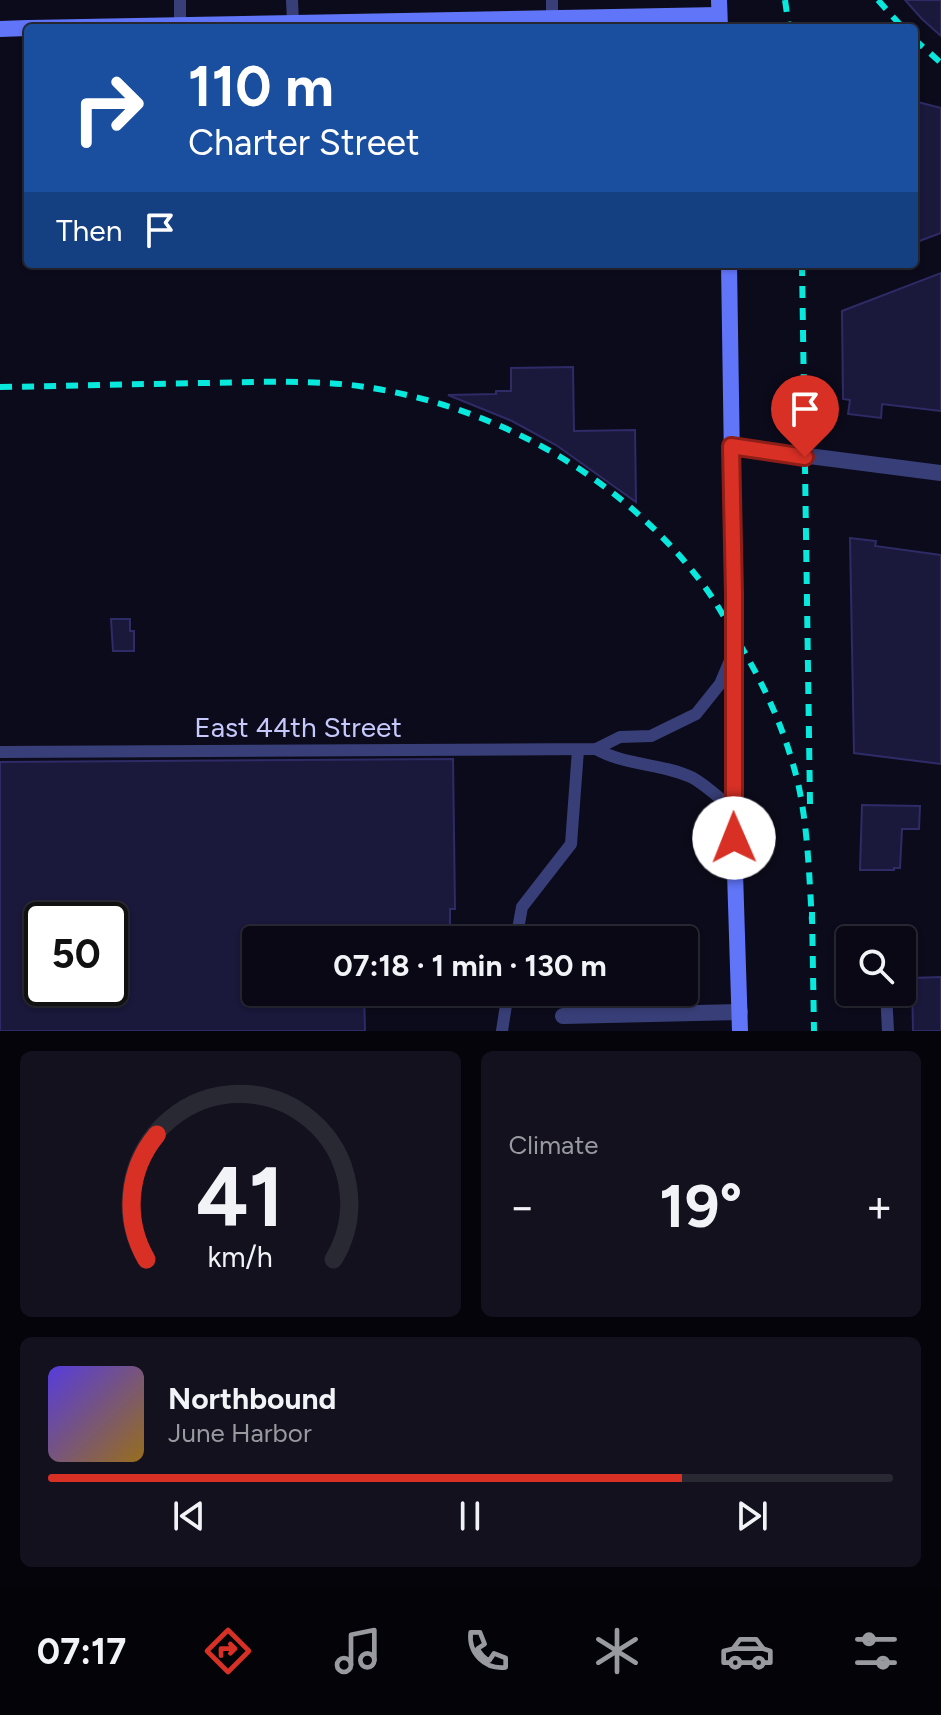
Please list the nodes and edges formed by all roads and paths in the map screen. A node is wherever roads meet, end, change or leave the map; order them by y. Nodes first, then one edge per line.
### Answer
1 (180, 0) edge
2 (292, 0) edge
3 (552, 0) edge
4 (720, 14) edge
5 (552, 18) junction
6 (293, 23) junction
7 (180, 24) edge
8 (236, 24) edge
9 (24, 28) edge
10 (0, 29) edge
11 (729, 268) edge
12 (731, 446) junction
13 (941, 473) edge
14 (733, 651) junction
15 (596, 749) junction
16 (578, 750) junction
17 (0, 752) edge
18 (733, 809) junction
19 (519, 926) edge
20 (506, 1006) edge
21 (887, 1006) edge
22 (740, 1012) junction
23 (563, 1023) edge
24 (502, 1031) edge
25 (740, 1031) edge
26 (888, 1031) edge

1 - 7 lane
2 - 6 lane
3 - 5 lane
4 - 5 main road
5 - 6 main road
6 - 8 main road
9 - 10 main road
11 - 12 main road
12 - 13 street
12 - 14 main road
14 - 15 lane, East 44th Street
14 - 18 main road
15 - 16 lane, East 44th Street
15 - 18 lane, East 44th Street
16 - 17 lane, East 44th Street
16 - 19 lane
18 - 22 main road
20 - 24 lane
21 - 26 lane
22 - 23 street
22 - 25 main road

